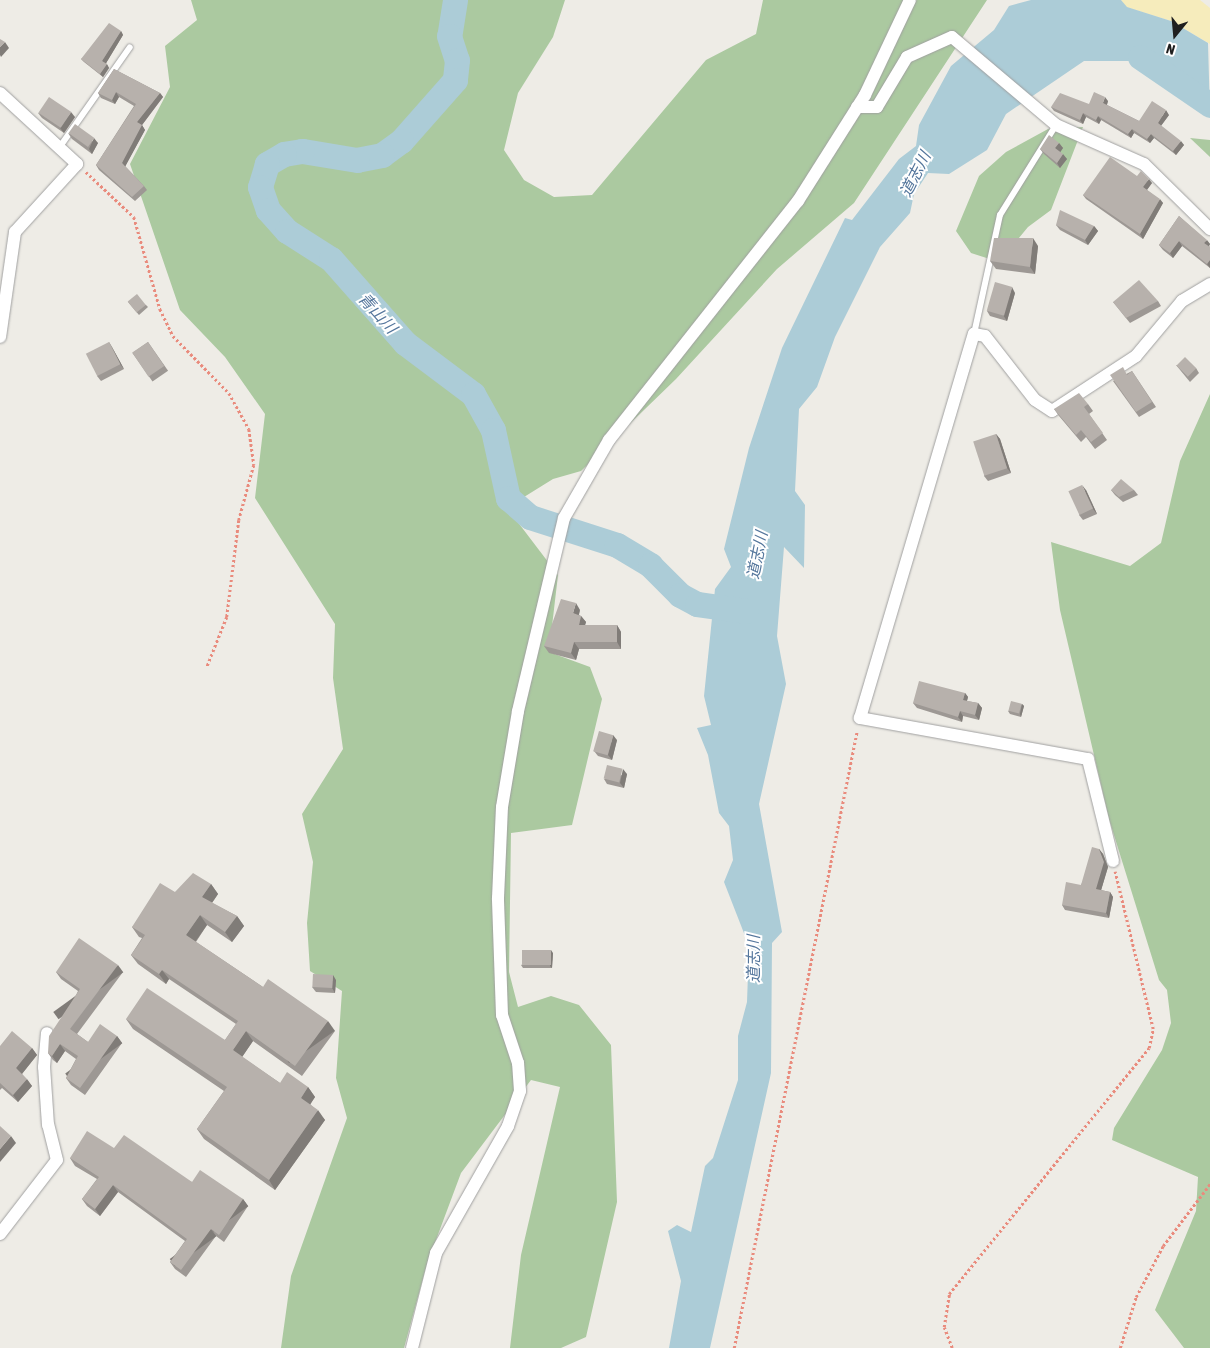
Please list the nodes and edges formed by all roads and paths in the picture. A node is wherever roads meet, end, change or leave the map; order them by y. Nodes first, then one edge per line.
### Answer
1 (910, 0) edge
2 (130, 47) dead end
3 (0, 93) edge
4 (857, 107) junction
5 (1056, 124) junction
6 (59, 148) junction
7 (77, 164) junction
8 (1210, 229) edge
9 (1210, 284) edge
10 (974, 334) junction
11 (0, 337) edge
12 (207, 667) dead end
13 (860, 718) junction
14 (1113, 861) joint
15 (47, 1033) dead end
16 (1210, 1184) edge
17 (0, 1234) edge
18 (412, 1348) edge
19 (734, 1348) edge
20 (952, 1348) edge
21 (1120, 1348) edge

1 - 4 street
2 - 6 lane
3 - 6 street
4 - 5 street
4 - 18 street
5 - 8 street
5 - 10 lane
6 - 7 street
7 - 11 street
7 - 12 path
9 - 10 street
10 - 13 street
13 - 14 street
13 - 19 path
14 - 20 path
15 - 17 street
16 - 21 path

